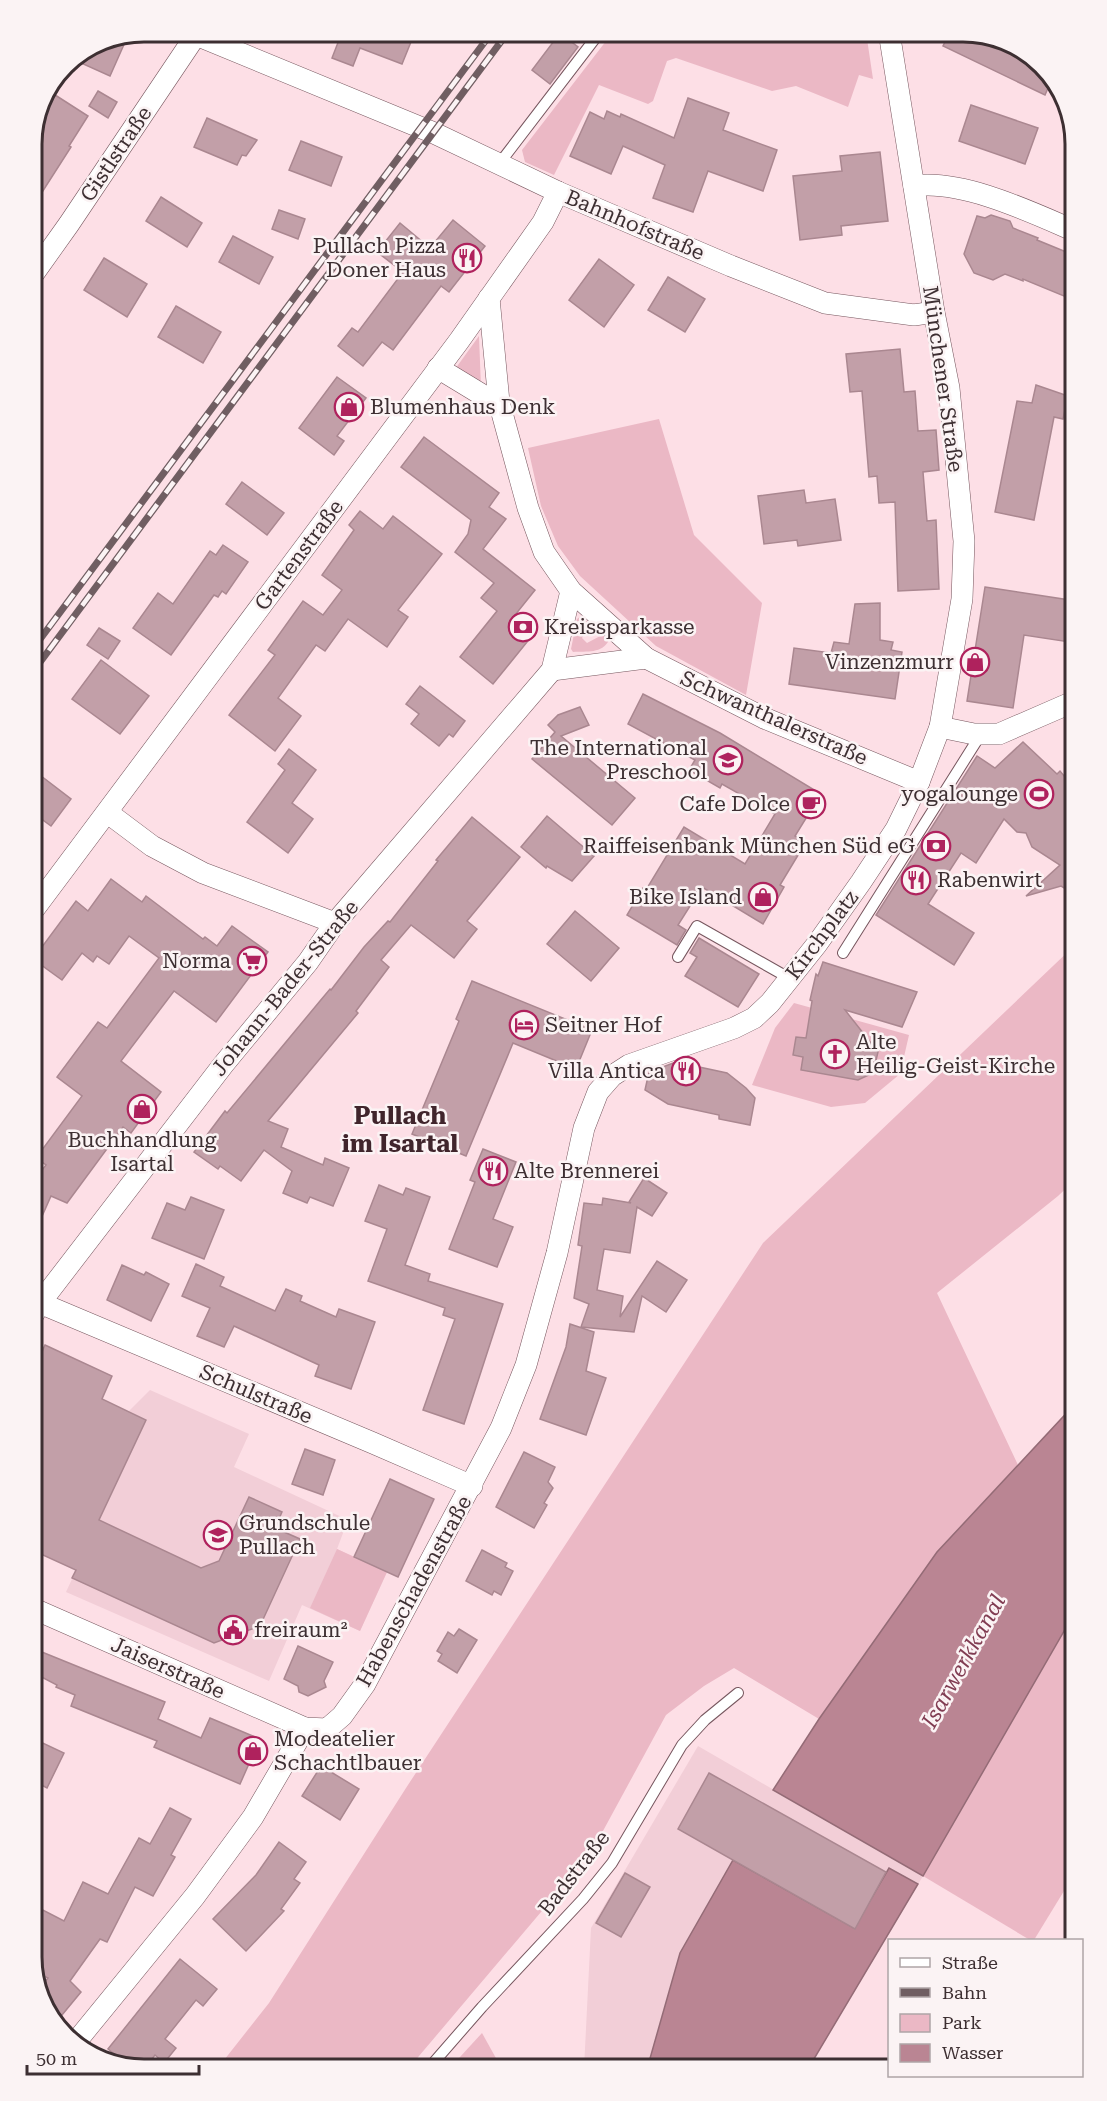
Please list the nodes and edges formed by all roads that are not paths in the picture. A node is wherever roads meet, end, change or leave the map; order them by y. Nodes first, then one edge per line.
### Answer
1 (187, 42) edge
2 (218, 42) edge
3 (592, 42) edge
4 (891, 42) edge
5 (499, 164) junction
6 (914, 186) junction
7 (558, 192) junction
8 (1065, 227) edge
9 (42, 262) edge
10 (489, 298) junction
11 (934, 312) junction
12 (438, 369) junction
13 (499, 402) junction
14 (571, 591) junction
15 (646, 658) junction
16 (552, 670) junction
17 (1065, 706) edge
18 (940, 727) junction
19 (981, 734) junction
20 (919, 782) junction
21 (108, 813) junction
22 (42, 899) edge
23 (335, 923) junction
24 (843, 953) dead end
25 (678, 957) dead end
26 (789, 978) junction
27 (629, 1065) joint
28 (42, 1302) edge
29 (42, 1312) edge
30 (472, 1486) junction
31 (42, 1612) edge
32 (738, 1693) dead end
33 (305, 1728) junction
34 (80, 2036) edge
35 (437, 2059) edge

1 - 9 street, Gistlstraße
2 - 5 street, Bahnhofstraße
3 - 5 lane
4 - 6 street, Münchener Straße
5 - 7 street, Bahnhofstraße
6 - 8 street
6 - 11 street, Münchener Straße
7 - 10 street, Gartenstraße
7 - 11 street, Bahnhofstraße
10 - 12 street, Gartenstraße
10 - 13 street, Schwanthalerstraße
11 - 18 street, Münchener Straße
12 - 13 street
12 - 21 street, Gartenstraße
13 - 14 street, Schwanthalerstraße
14 - 15 street, Schwanthalerstraße
14 - 16 street, Johann-Bader-Straße
15 - 16 street
15 - 20 street, Schwanthalerstraße
16 - 23 street, Johann-Bader-Straße
17 - 19 street
18 - 19 street
18 - 20 street, Kirchplatz
19 - 24 lane
20 - 26 street, Kirchplatz
21 - 22 street, Gartenstraße
21 - 23 street
23 - 28 street, Johann-Bader-Straße
25 - 26 lane
26 - 27 street, Kirchplatz
27 - 30 street, Habenschadenstraße
29 - 30 street, Schulstraße
30 - 33 street, Habenschadenstraße
31 - 33 street, Jaiserstraße
32 - 35 lane, Badstraße
33 - 34 street

